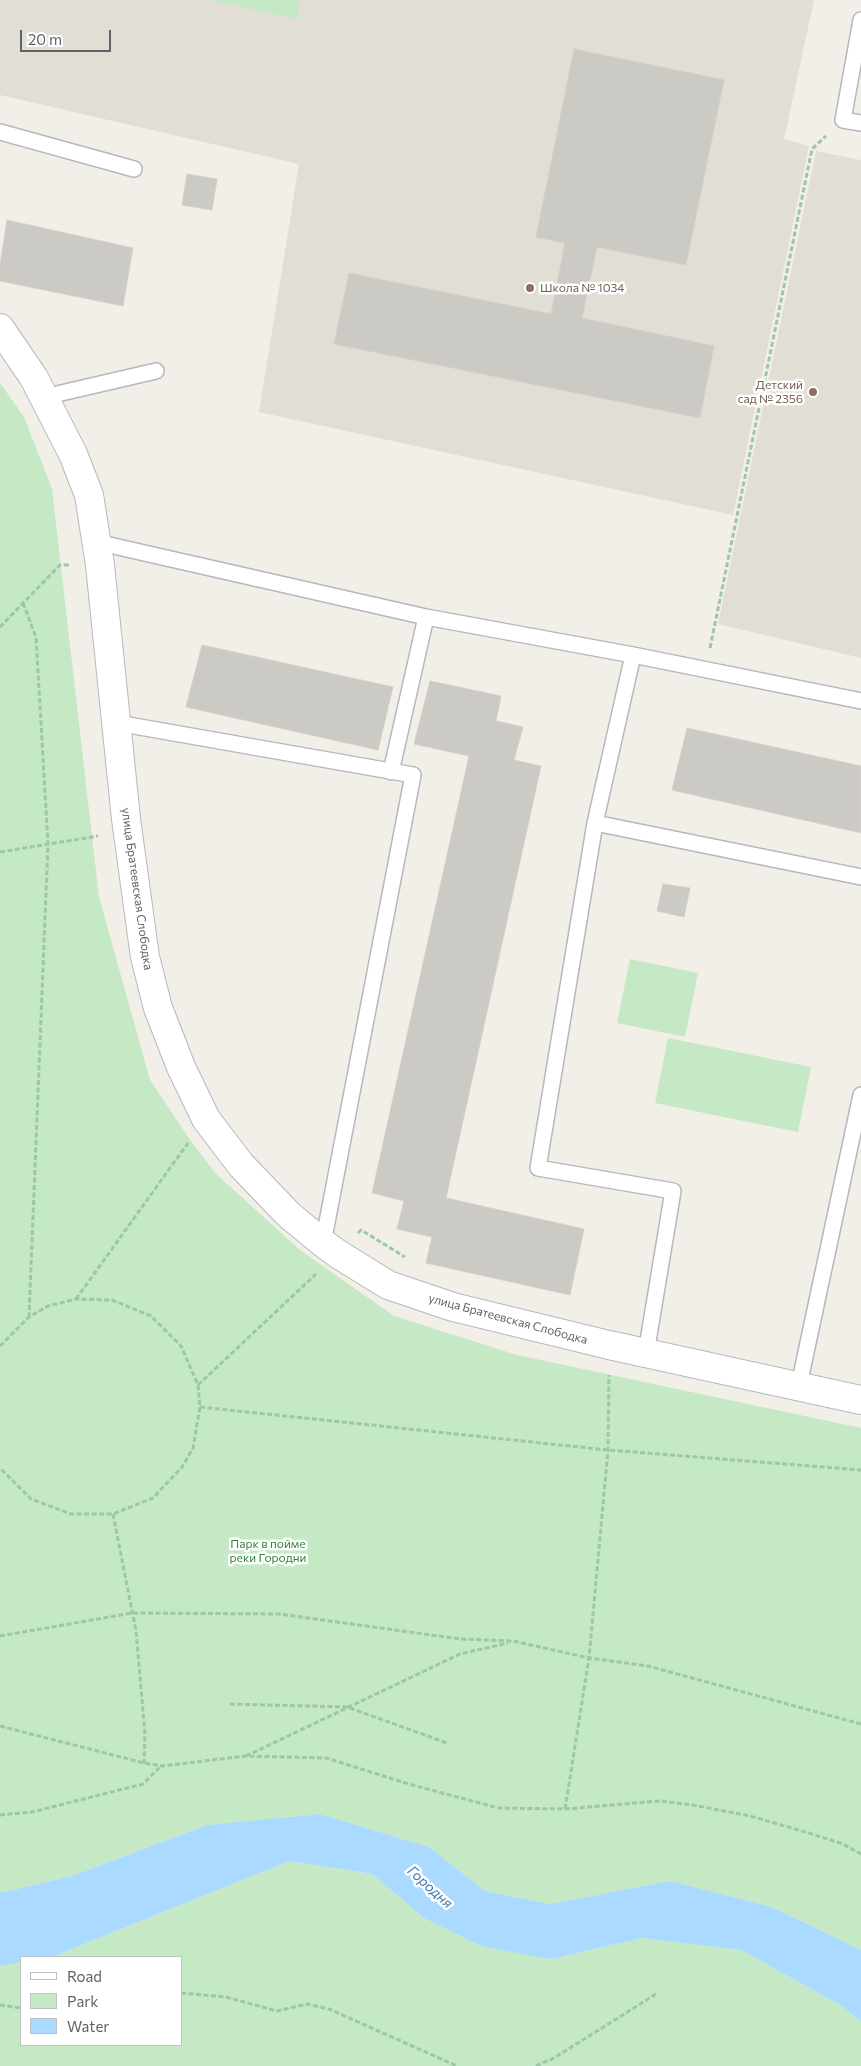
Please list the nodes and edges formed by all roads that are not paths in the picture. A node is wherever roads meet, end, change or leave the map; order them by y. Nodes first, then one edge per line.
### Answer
1 (861, 20) edge
2 (861, 123) edge
3 (0, 132) edge
4 (134, 169) dead end
5 (0, 328) edge
6 (156, 371) dead end
7 (44, 398) junction
8 (98, 554) junction
9 (426, 618) junction
10 (633, 655) junction
11 (861, 701) edge
12 (117, 723) junction
13 (391, 772) junction
14 (595, 823) junction
15 (861, 878) edge
16 (861, 1095) edge
17 (323, 1243) junction
18 (646, 1353) junction
19 (799, 1385) junction
20 (861, 1400) edge

1 - 2 lane
3 - 4 lane
5 - 7 street, улица Братеевская Слободка
6 - 7 lane
7 - 8 street, улица Братеевская Слободка
8 - 9 lane
8 - 12 street, улица Братеевская Слободка
9 - 10 lane
9 - 13 lane
10 - 11 lane
10 - 14 lane
12 - 13 lane
12 - 17 street, улица Братеевская Слободка
13 - 17 lane
14 - 15 lane
14 - 18 lane
16 - 19 lane
17 - 18 street, улица Братеевская Слободка
18 - 19 street, улица Братеевская Слободка
19 - 20 street, улица Братеевская Слободка

